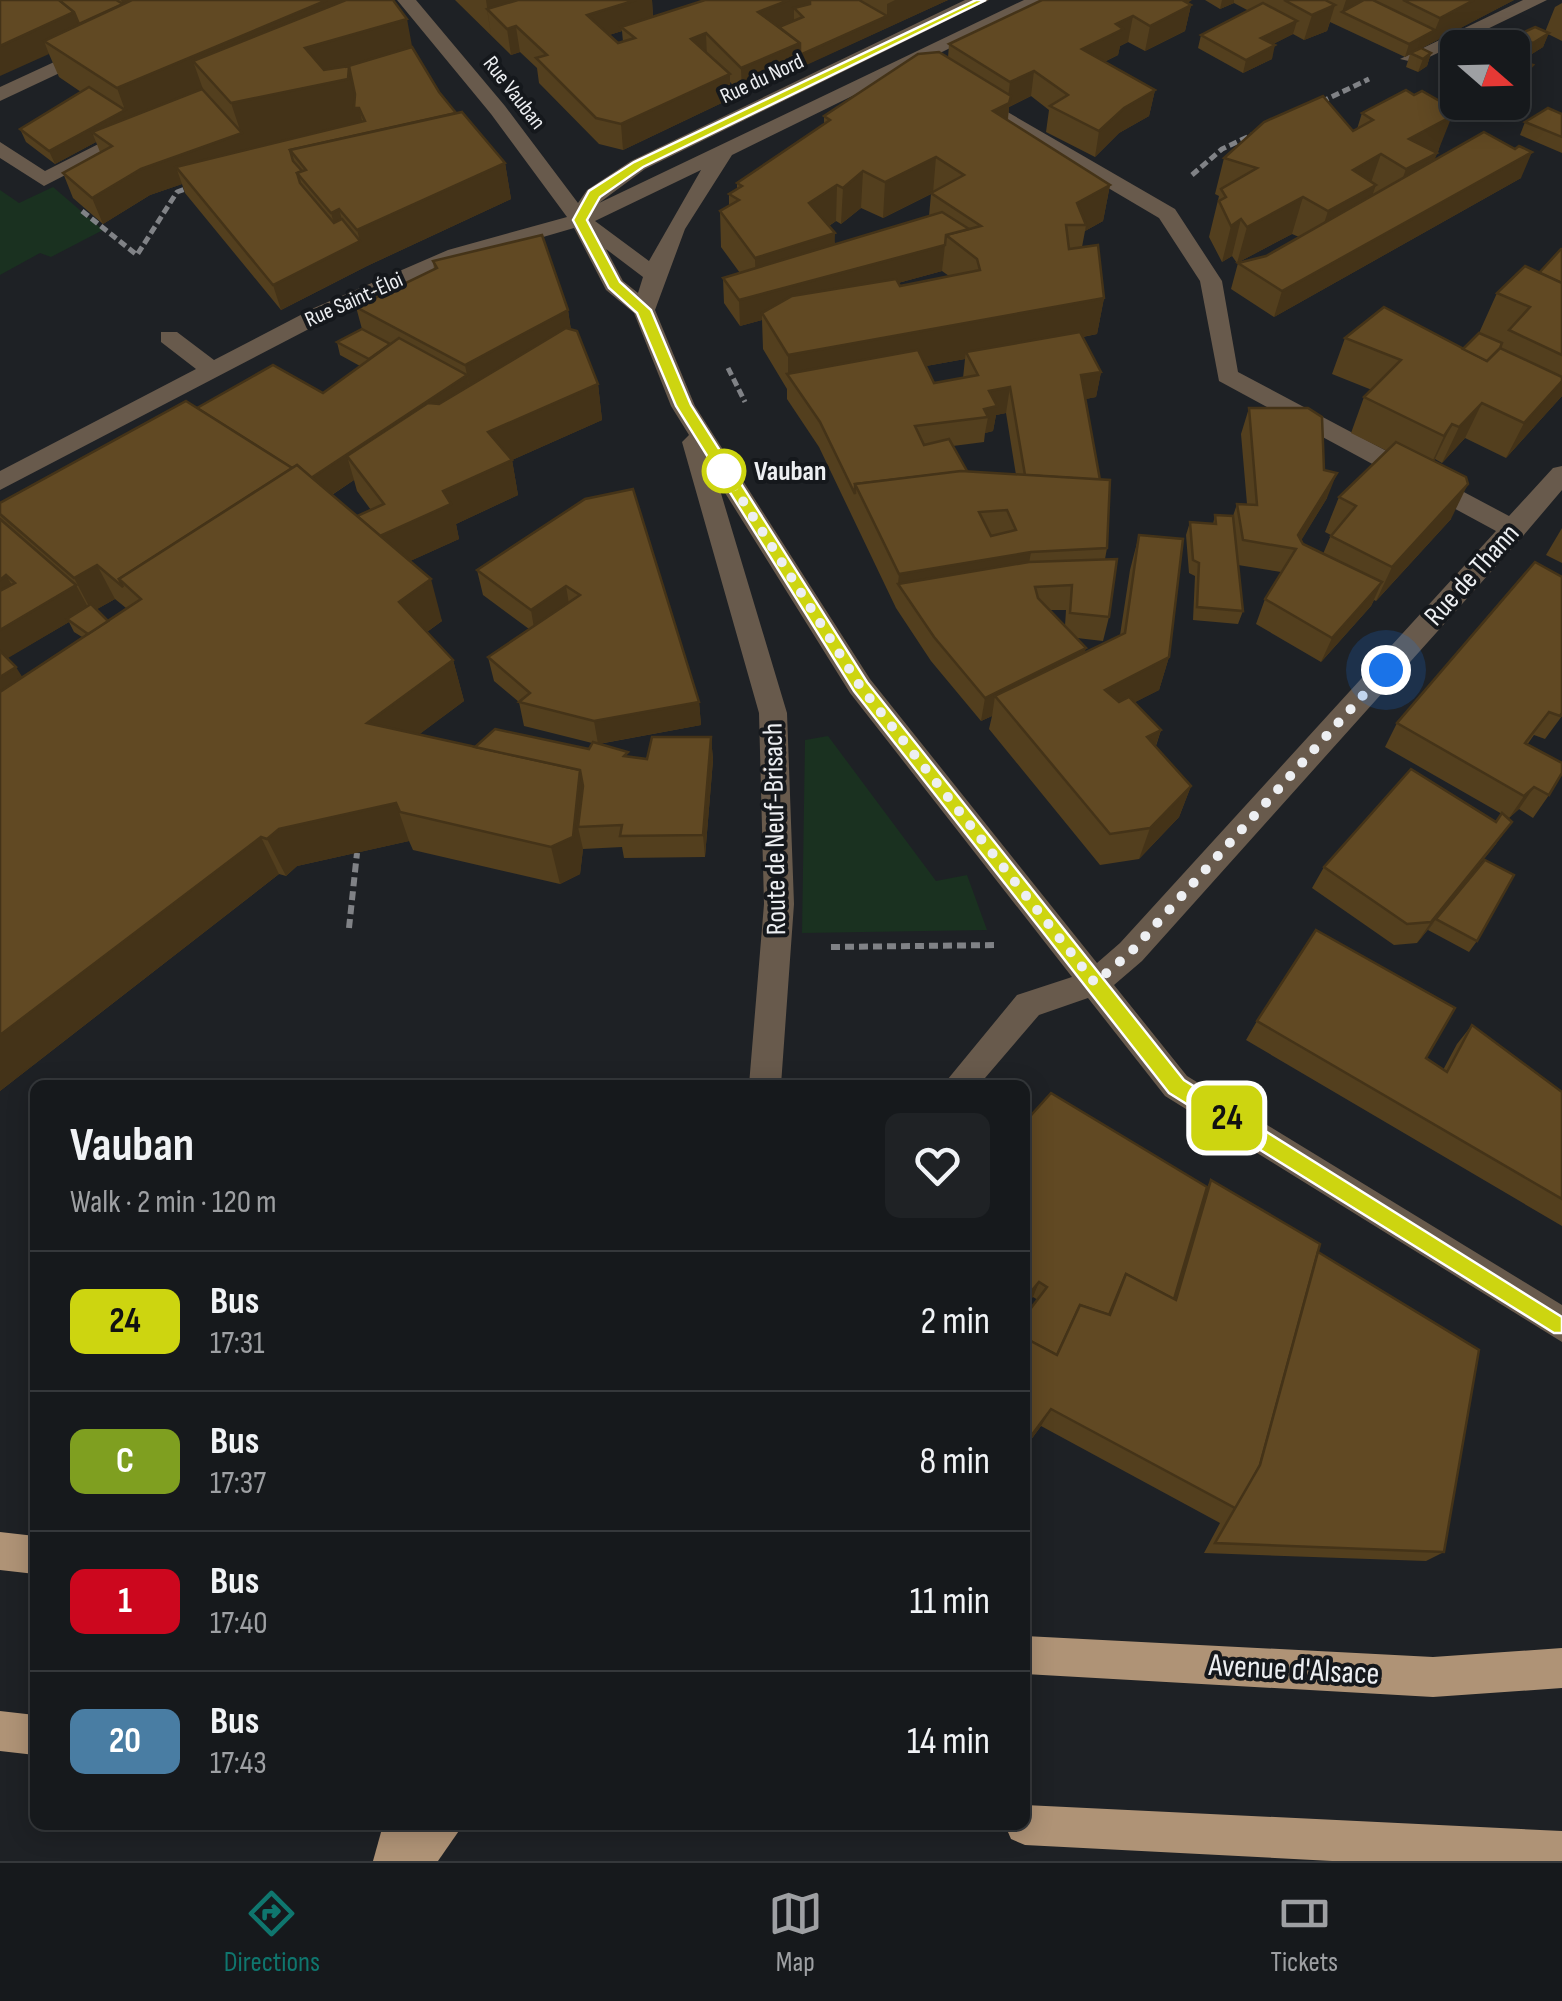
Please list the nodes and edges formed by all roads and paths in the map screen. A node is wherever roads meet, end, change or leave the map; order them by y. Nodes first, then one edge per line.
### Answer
1 (406, 0) edge
2 (980, 0) edge
3 (1039, 0) edge
4 (1538, 0) edge
5 (114, 40) edge
6 (1410, 59) joint
7 (961, 93) edge
8 (0, 95) edge
9 (1308, 108) edge
10 (163, 118) edge
11 (1256, 132) edge
12 (0, 148) edge
13 (724, 153) junction
14 (44, 180) junction
15 (192, 186) edge
16 (1167, 214) junction
17 (580, 220) junction
18 (653, 274) junction
19 (644, 310) junction
20 (168, 337) dead end
21 (719, 351) dead end
22 (211, 369) junction
23 (683, 406) junction
24 (754, 420) dead end
25 (1562, 474) edge
26 (2, 478) edge
27 (1514, 530) junction
28 (357, 853) edge
29 (349, 928) dead end
30 (1006, 945) dead end
31 (778, 948) junction
32 (1095, 983) junction
33 (765, 1080) edge
34 (963, 1080) edge
35 (1562, 1326) edge
36 (0, 1551) edge
37 (30, 1554) edge
38 (1030, 1656) edge
39 (1562, 1668) edge
40 (0, 1731) edge
41 (30, 1734) edge
42 (1030, 1824) edge
43 (401, 1830) edge
44 (438, 1830) edge
45 (1562, 1852) edge
46 (394, 1861) edge
47 (410, 1861) edge

1 - 17 street, Rue Vauban
2 - 17 street, Rue du Nord
3 - 13 street, Rue du Nord
4 - 6 street
5 - 8 street
6 - 9 path
7 - 16 street
10 - 14 street
11 - 16 path
12 - 14 street
13 - 17 street, Rue Saint-Éloi
13 - 18 street
14 - 15 path
16 - 27 street
17 - 18 street
17 - 19 street, Route de Neuf-Brisach
17 - 22 street, Rue Saint-Éloi
18 - 19 street
19 - 23 street, Route de Neuf-Brisach
20 - 22 street
21 - 24 path
22 - 26 street, Rue Saint-Éloi
23 - 31 street, Route de Neuf-Brisach
23 - 32 street, Route de Neuf-Brisach
25 - 27 street, Rue de Thann
27 - 32 street, Rue de Thann
28 - 29 path
30 - 31 path
31 - 33 street, Route de Neuf-Brisach
32 - 34 street
32 - 35 street, Route de Neuf-Brisach
36 - 37 main road
38 - 39 main road, Avenue d'Alsace
40 - 41 main road
42 - 45 main road
43 - 46 main road
44 - 47 main road

